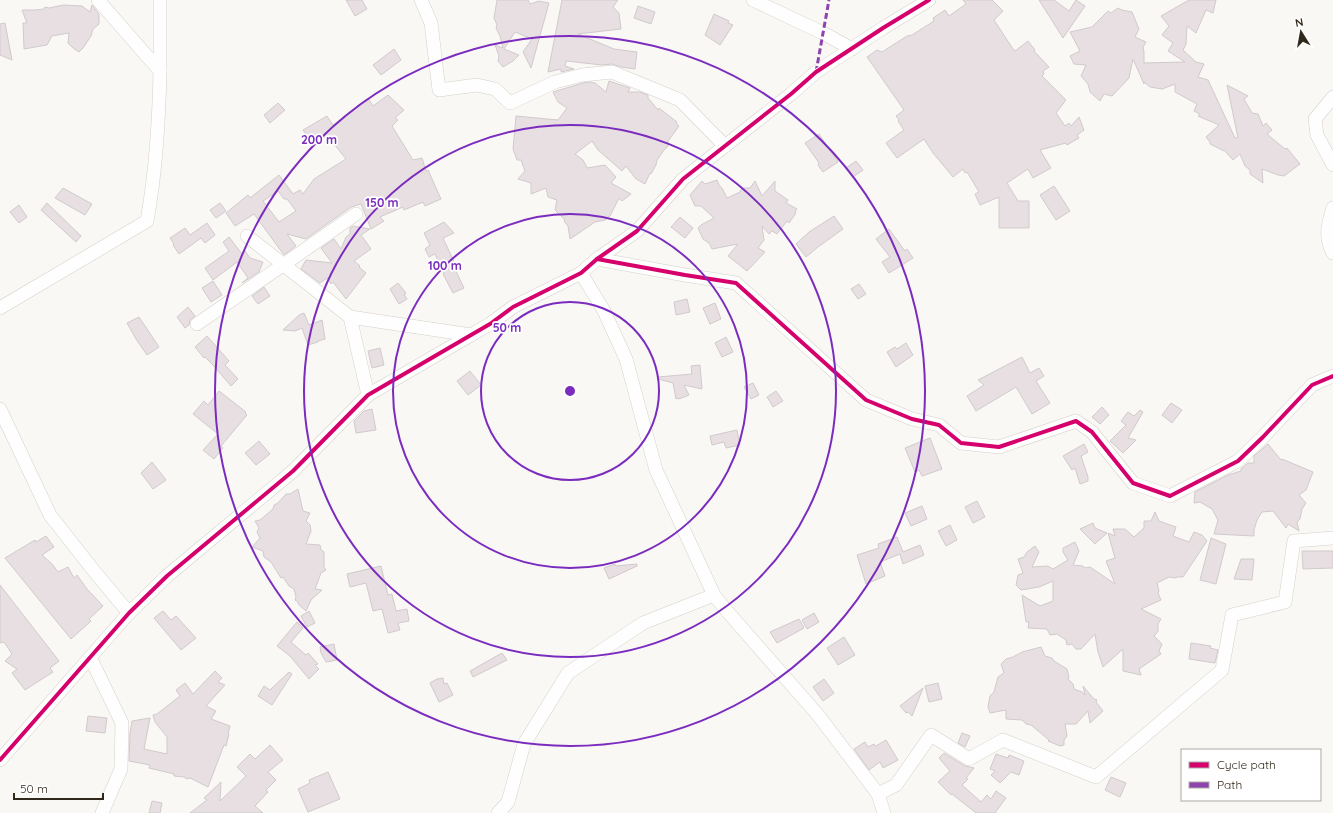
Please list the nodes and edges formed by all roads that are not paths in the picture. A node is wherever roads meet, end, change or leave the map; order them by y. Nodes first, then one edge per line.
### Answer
1 (98, 0) edge
2 (160, 0) edge
3 (420, 0) edge
4 (753, 0) edge
5 (929, 0) edge
6 (852, 49) junction
7 (160, 71) junction
8 (1333, 97) edge
9 (725, 146) junction
10 (1333, 165) edge
11 (1333, 208) edge
12 (356, 214) dead end
13 (247, 236) dead end
14 (1333, 253) edge
15 (597, 259) junction
16 (283, 265) junction
17 (581, 273) junction
18 (0, 308) edge
19 (350, 317) junction
20 (196, 324) dead end
21 (471, 335) junction
22 (1333, 376) edge
23 (368, 395) junction
24 (0, 409) edge
25 (1333, 538) edge
26 (714, 595) junction
27 (129, 613) junction
28 (90, 658) junction
29 (0, 760) edge
30 (878, 794) junction
31 (102, 813) edge
32 (498, 813) edge
33 (884, 813) edge

1 - 7 street
2 - 7 street
3 - 9 street
4 - 6 street
5 - 6 street
6 - 9 street
7 - 18 street
8 - 10 street
9 - 15 street
11 - 14 street
12 - 16 street
13 - 16 street
15 - 17 street
15 - 22 street
16 - 19 street
16 - 20 street
17 - 21 street
17 - 26 street
19 - 21 street
19 - 23 street
21 - 23 street
23 - 27 street
24 - 27 street
25 - 30 street
26 - 30 street
26 - 32 street
27 - 28 street
28 - 29 street
28 - 31 street
30 - 33 street

